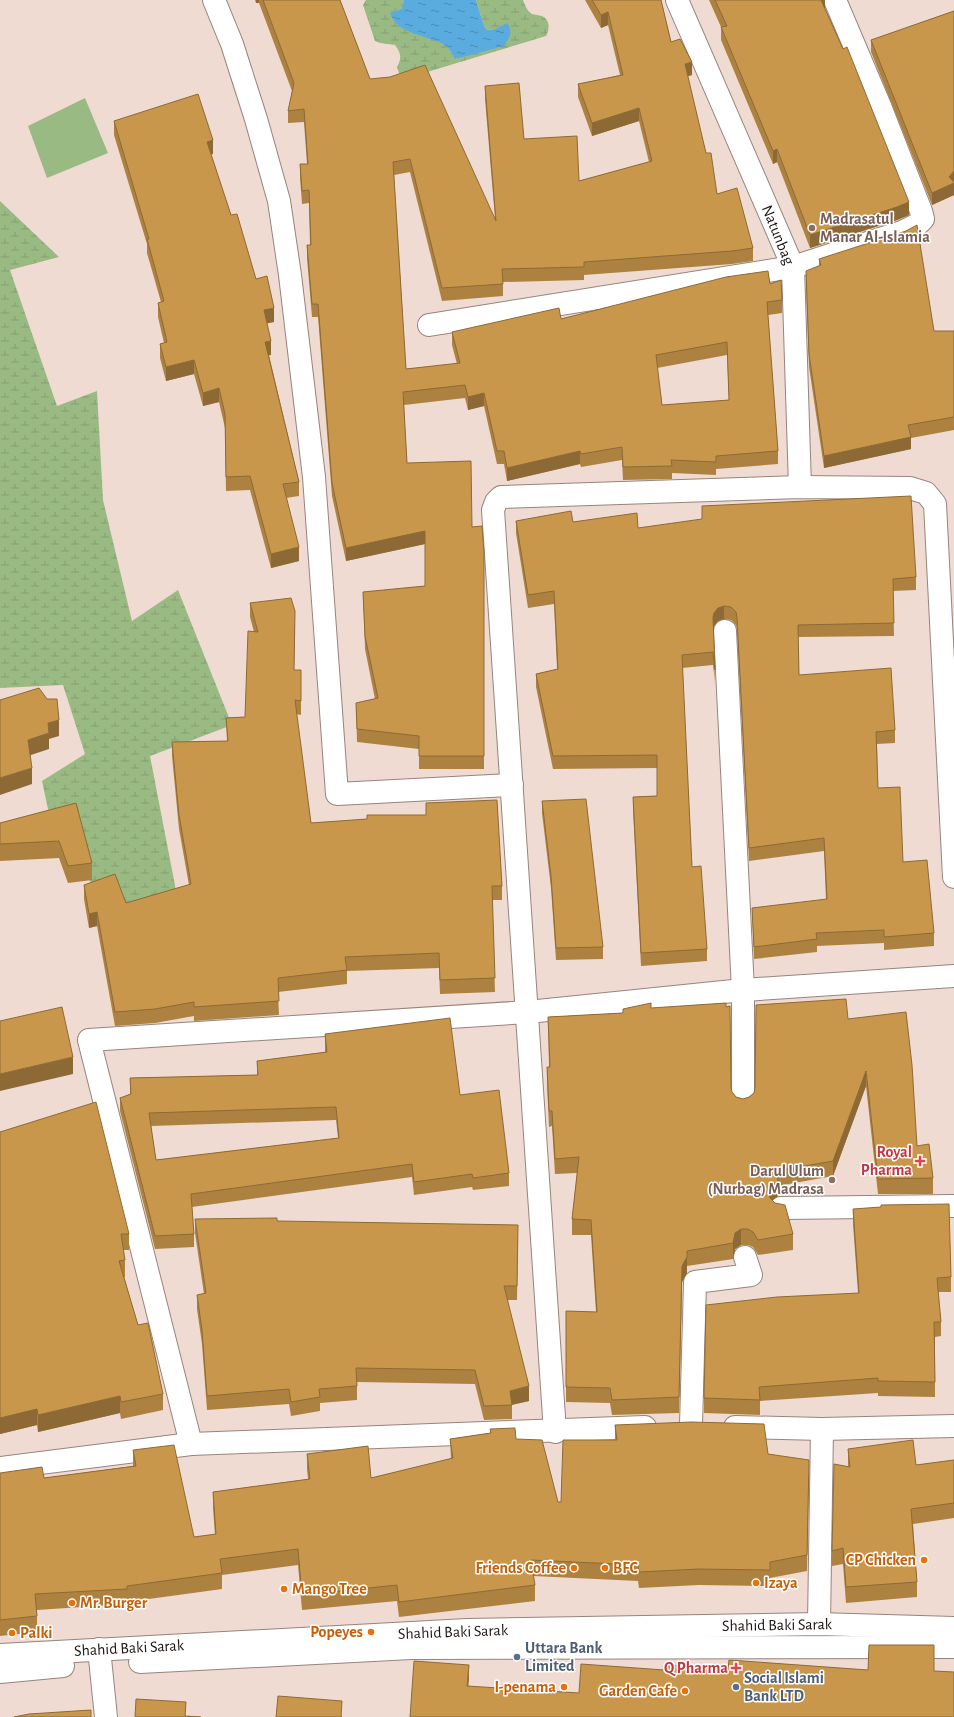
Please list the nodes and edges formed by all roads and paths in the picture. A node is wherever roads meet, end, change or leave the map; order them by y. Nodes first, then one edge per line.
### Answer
1 (214, 0) edge
2 (676, 0) edge
3 (835, 0) edge
4 (793, 267) junction
5 (429, 324) dead end
6 (800, 487) junction
7 (725, 630) dead end
8 (954, 630) edge
9 (942, 648) junction
10 (512, 785) junction
11 (954, 877) edge
12 (954, 976) edge
13 (742, 990) junction
14 (528, 1012) junction
15 (743, 1102) edge
16 (954, 1206) edge
17 (781, 1208) edge
18 (745, 1257) dead end
19 (677, 1426) junction
20 (954, 1426) edge
21 (822, 1429) junction
22 (555, 1432) junction
23 (191, 1444) junction
24 (0, 1468) edge
25 (820, 1624) junction
26 (954, 1628) edge
27 (954, 1647) edge
28 (0, 1655) edge
29 (100, 1657) junction
30 (0, 1672) edge
31 (106, 1717) edge

1 - 10 street
2 - 4 street, Natunbag
3 - 4 street
4 - 5 street
4 - 6 street, Natunbag
6 - 9 street
6 - 10 street
7 - 13 street
8 - 9 street
9 - 11 street
10 - 14 street
12 - 13 street
13 - 14 street
13 - 15 street
14 - 22 street
14 - 23 street
16 - 17 street
18 - 19 street
19 - 21 street
19 - 22 street
20 - 21 street
21 - 25 street
22 - 23 street
23 - 24 street
25 - 26 street, Shahid Baki Sarak
25 - 29 street, Shahid Baki Sarak
27 - 29 street, Shahid Baki Sarak
28 - 29 street, Shahid Baki Sarak
29 - 30 street, Shahid Baki Sarak
29 - 31 street

